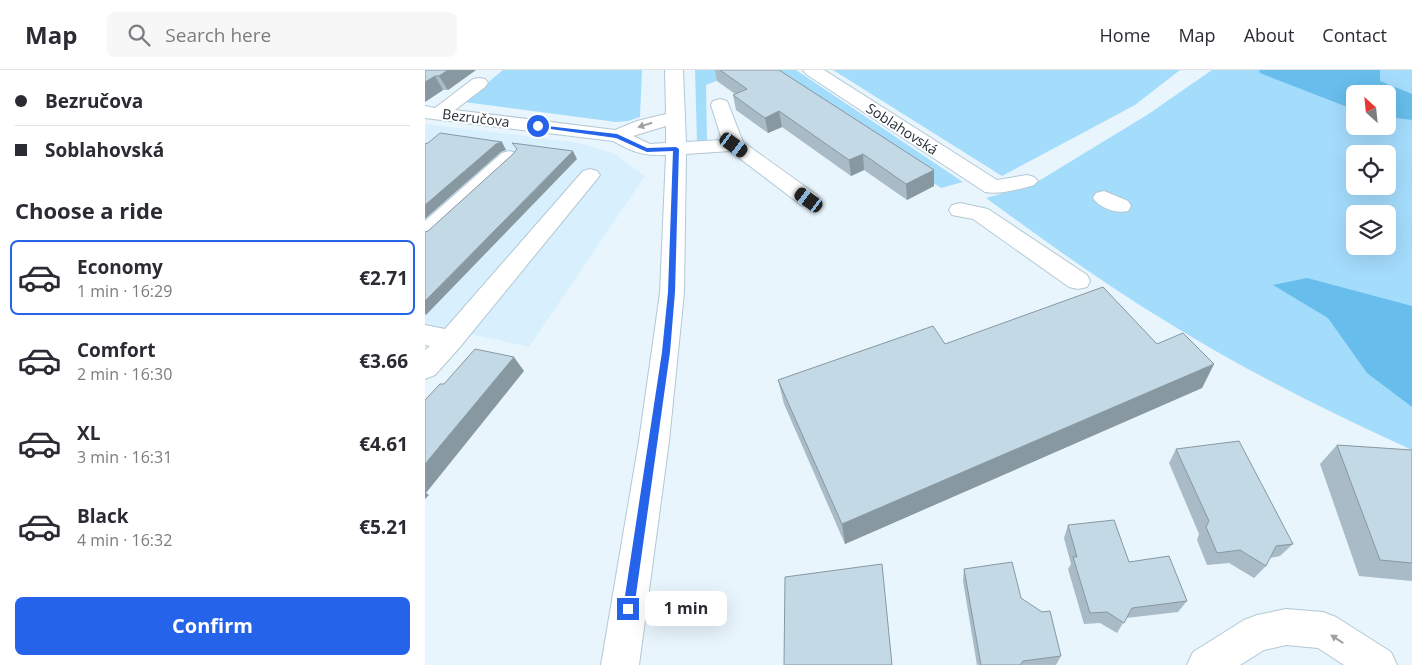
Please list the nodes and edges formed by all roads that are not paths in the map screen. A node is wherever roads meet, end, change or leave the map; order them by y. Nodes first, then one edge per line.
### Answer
1 (674, 70) edge
2 (812, 70) edge
3 (479, 83) dead end
4 (720, 105) dead end
5 (432, 113) edge
6 (674, 118) junction
7 (617, 136) junction
8 (734, 145) junction
9 (676, 149) junction
10 (509, 157) edge
11 (590, 175) dead end
12 (1027, 181) dead end
13 (809, 200) dead end
14 (960, 210) dead end
15 (425, 234) edge
16 (1078, 281) dead end
17 (425, 335) edge
18 (451, 340) junction
19 (425, 368) edge
20 (620, 665) edge
21 (1206, 665) edge
22 (1378, 665) edge

1 - 6 street
2 - 12 street, Soblahovská
3 - 5 street
4 - 8 street
5 - 7 street, Bezručova
6 -> 7 street
6 - 9 street
7 - 9 street, Bezručova
8 - 9 street, Bezručova
8 - 13 street
9 - 20 street
10 - 15 street
11 - 18 street
14 - 16 street
17 - 18 street
18 - 19 street
22 -> 21 street

